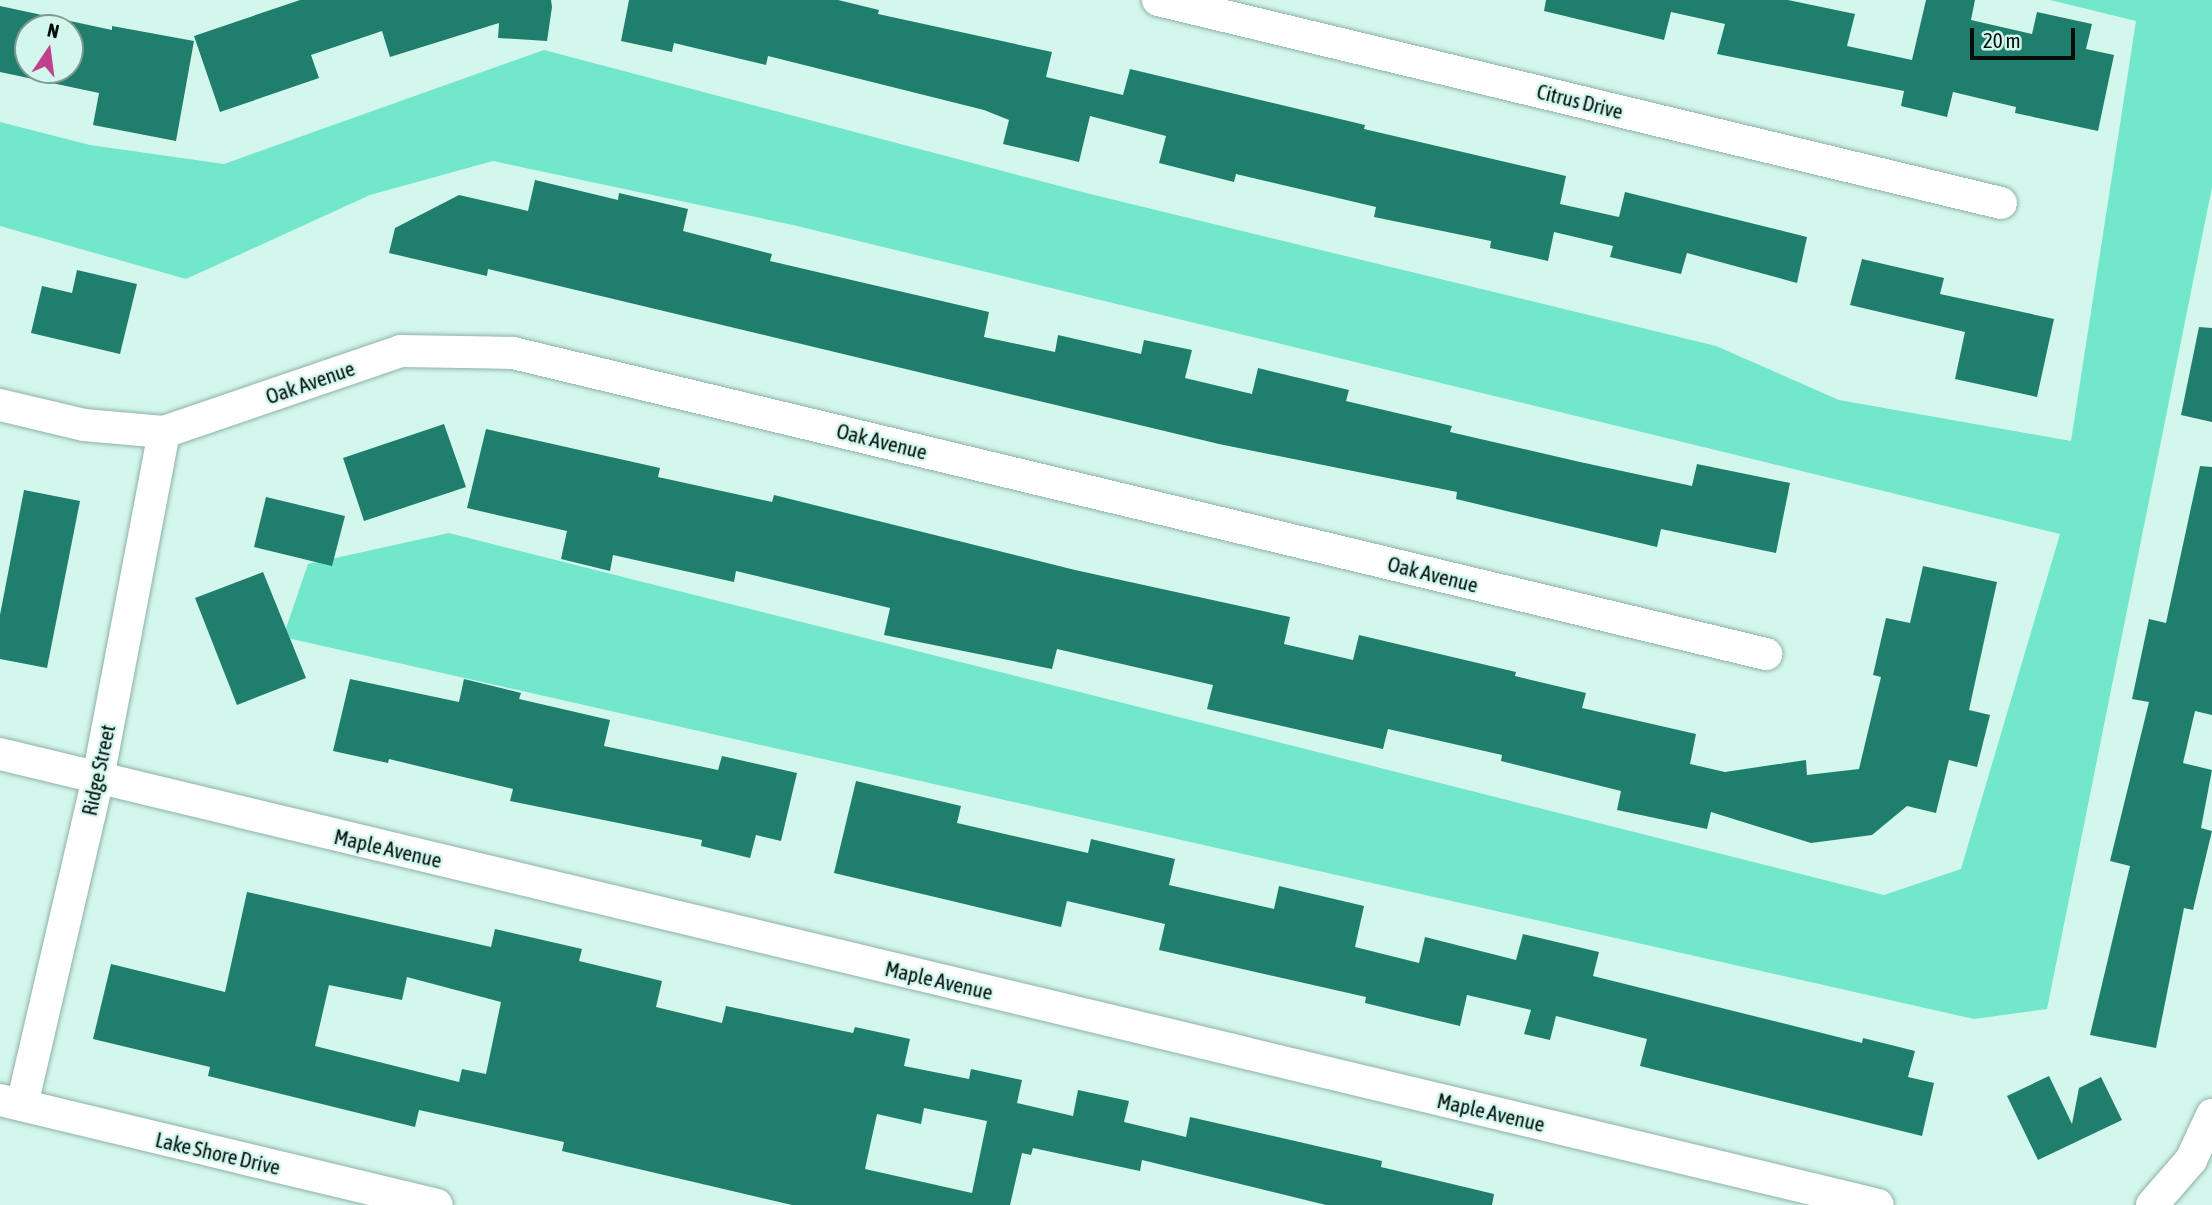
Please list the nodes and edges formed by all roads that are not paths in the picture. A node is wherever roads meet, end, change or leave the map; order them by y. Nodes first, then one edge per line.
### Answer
1 (1158, 0) edge
2 (2001, 203) dead end
3 (0, 405) edge
4 (164, 432) junction
5 (1766, 654) dead end
6 (0, 754) edge
7 (98, 778) junction
8 (11, 1103) edge
9 (2212, 1115) edge
10 (437, 1205) edge
11 (1878, 1205) edge
12 (2152, 1205) edge

1 - 2 street, Citrus Drive
3 - 4 street, Oak Avenue
4 - 5 street, Oak Avenue
4 - 7 street, Ridge Street
6 - 7 street, Maple Avenue
7 - 8 street, Ridge Street
7 - 11 street, Maple Avenue
8 - 10 street, Lake Shore Drive
9 - 12 street

